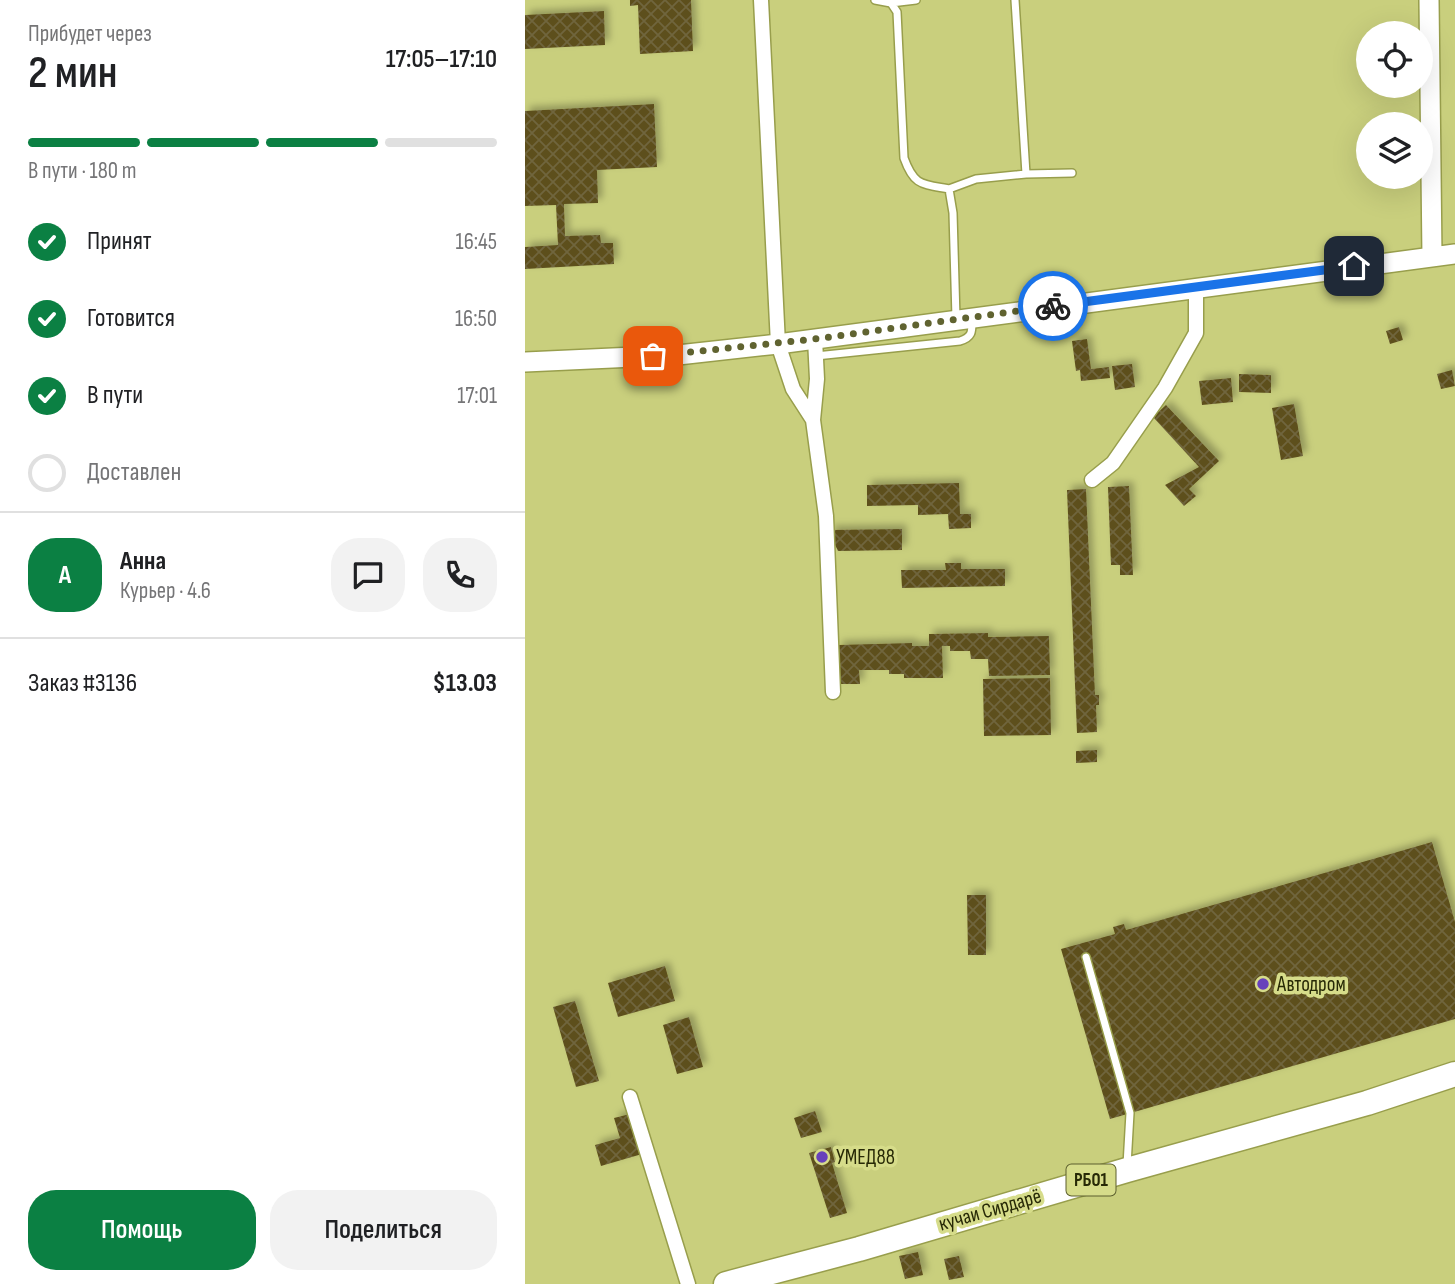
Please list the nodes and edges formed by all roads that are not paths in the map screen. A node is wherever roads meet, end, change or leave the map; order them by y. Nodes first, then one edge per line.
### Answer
1 (761, 0) edge
2 (875, 0) edge
3 (916, 0) edge
4 (1015, 0) edge
5 (1429, 0) edge
6 (891, 2) junction
7 (1072, 173) dead end
8 (1026, 174) junction
9 (949, 189) junction
10 (1455, 254) edge
11 (1432, 256) junction
12 (1196, 286) junction
13 (964, 318) junction
14 (778, 344) junction
15 (816, 347) junction
16 (525, 362) edge
17 (813, 420) junction
18 (1092, 480) dead end
19 (833, 692) dead end
20 (1086, 957) dead end
21 (1455, 1074) edge
22 (1455, 1088) edge
23 (630, 1097) dead end
24 (1127, 1175) junction
25 (688, 1284) edge
26 (726, 1284) edge
27 (766, 1284) edge

1 - 14 street
2 - 6 lane
3 - 6 lane
4 - 8 lane
5 - 11 main road
6 - 9 lane
7 - 8 lane
8 - 9 lane
9 - 13 lane
10 - 11 main road
11 - 12 main road
12 - 13 main road
12 - 18 street
13 - 15 main road
14 - 15 main road
14 - 16 main road
14 - 17 street
15 - 17 street
17 - 19 street
20 - 24 lane
21 - 24 highway, кучаи Сирдарё / РБ01
22 - 24 highway, РБ01
23 - 25 street
24 - 26 highway, кучаи Сирдарё / РБ01
24 - 27 highway, РБ01

